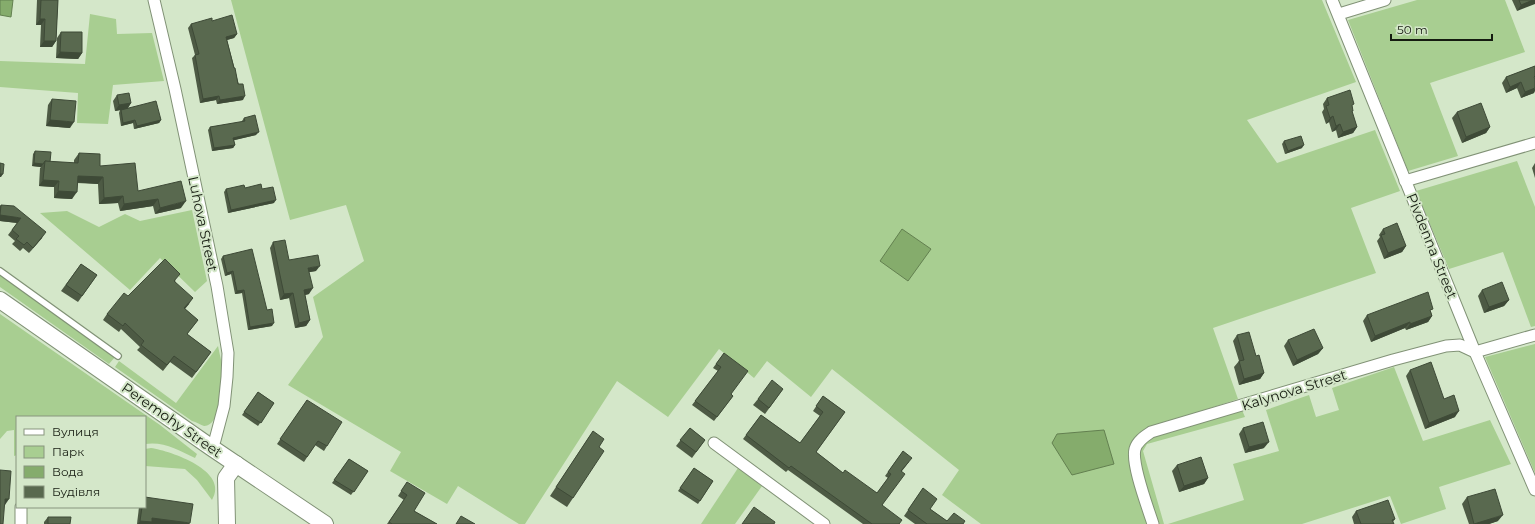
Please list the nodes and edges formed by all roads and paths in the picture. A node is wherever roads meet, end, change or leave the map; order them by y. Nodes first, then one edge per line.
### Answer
1 (154, 0) edge
2 (1332, 0) edge
3 (1385, 0) edge
4 (1339, 14) junction
5 (1535, 144) edge
6 (1405, 181) junction
7 (0, 271) edge
8 (0, 300) edge
9 (1535, 335) edge
10 (1475, 352) junction
11 (118, 356) dead end
12 (714, 443) dead end
13 (212, 448) junction
14 (236, 464) junction
15 (1535, 490) edge
16 (21, 508) edge
17 (21, 524) edge
18 (228, 524) edge
19 (325, 524) edge
20 (824, 524) edge
21 (1153, 524) edge

1 - 13 street, Luhova Street
2 - 4 street, Pivdenna Street
3 - 4 street
4 - 6 street, Pivdenna Street
5 - 6 street
6 - 10 street, Pivdenna Street
7 - 11 lane
8 - 13 main road, Peremohy Street
9 - 10 street
10 - 15 street, Pivdenna Street
10 - 21 street, Kalynova Street
12 - 20 street
13 - 14 main road, Peremohy Street
14 - 18 main road
14 - 19 main road, Peremohy Street
16 - 17 street

